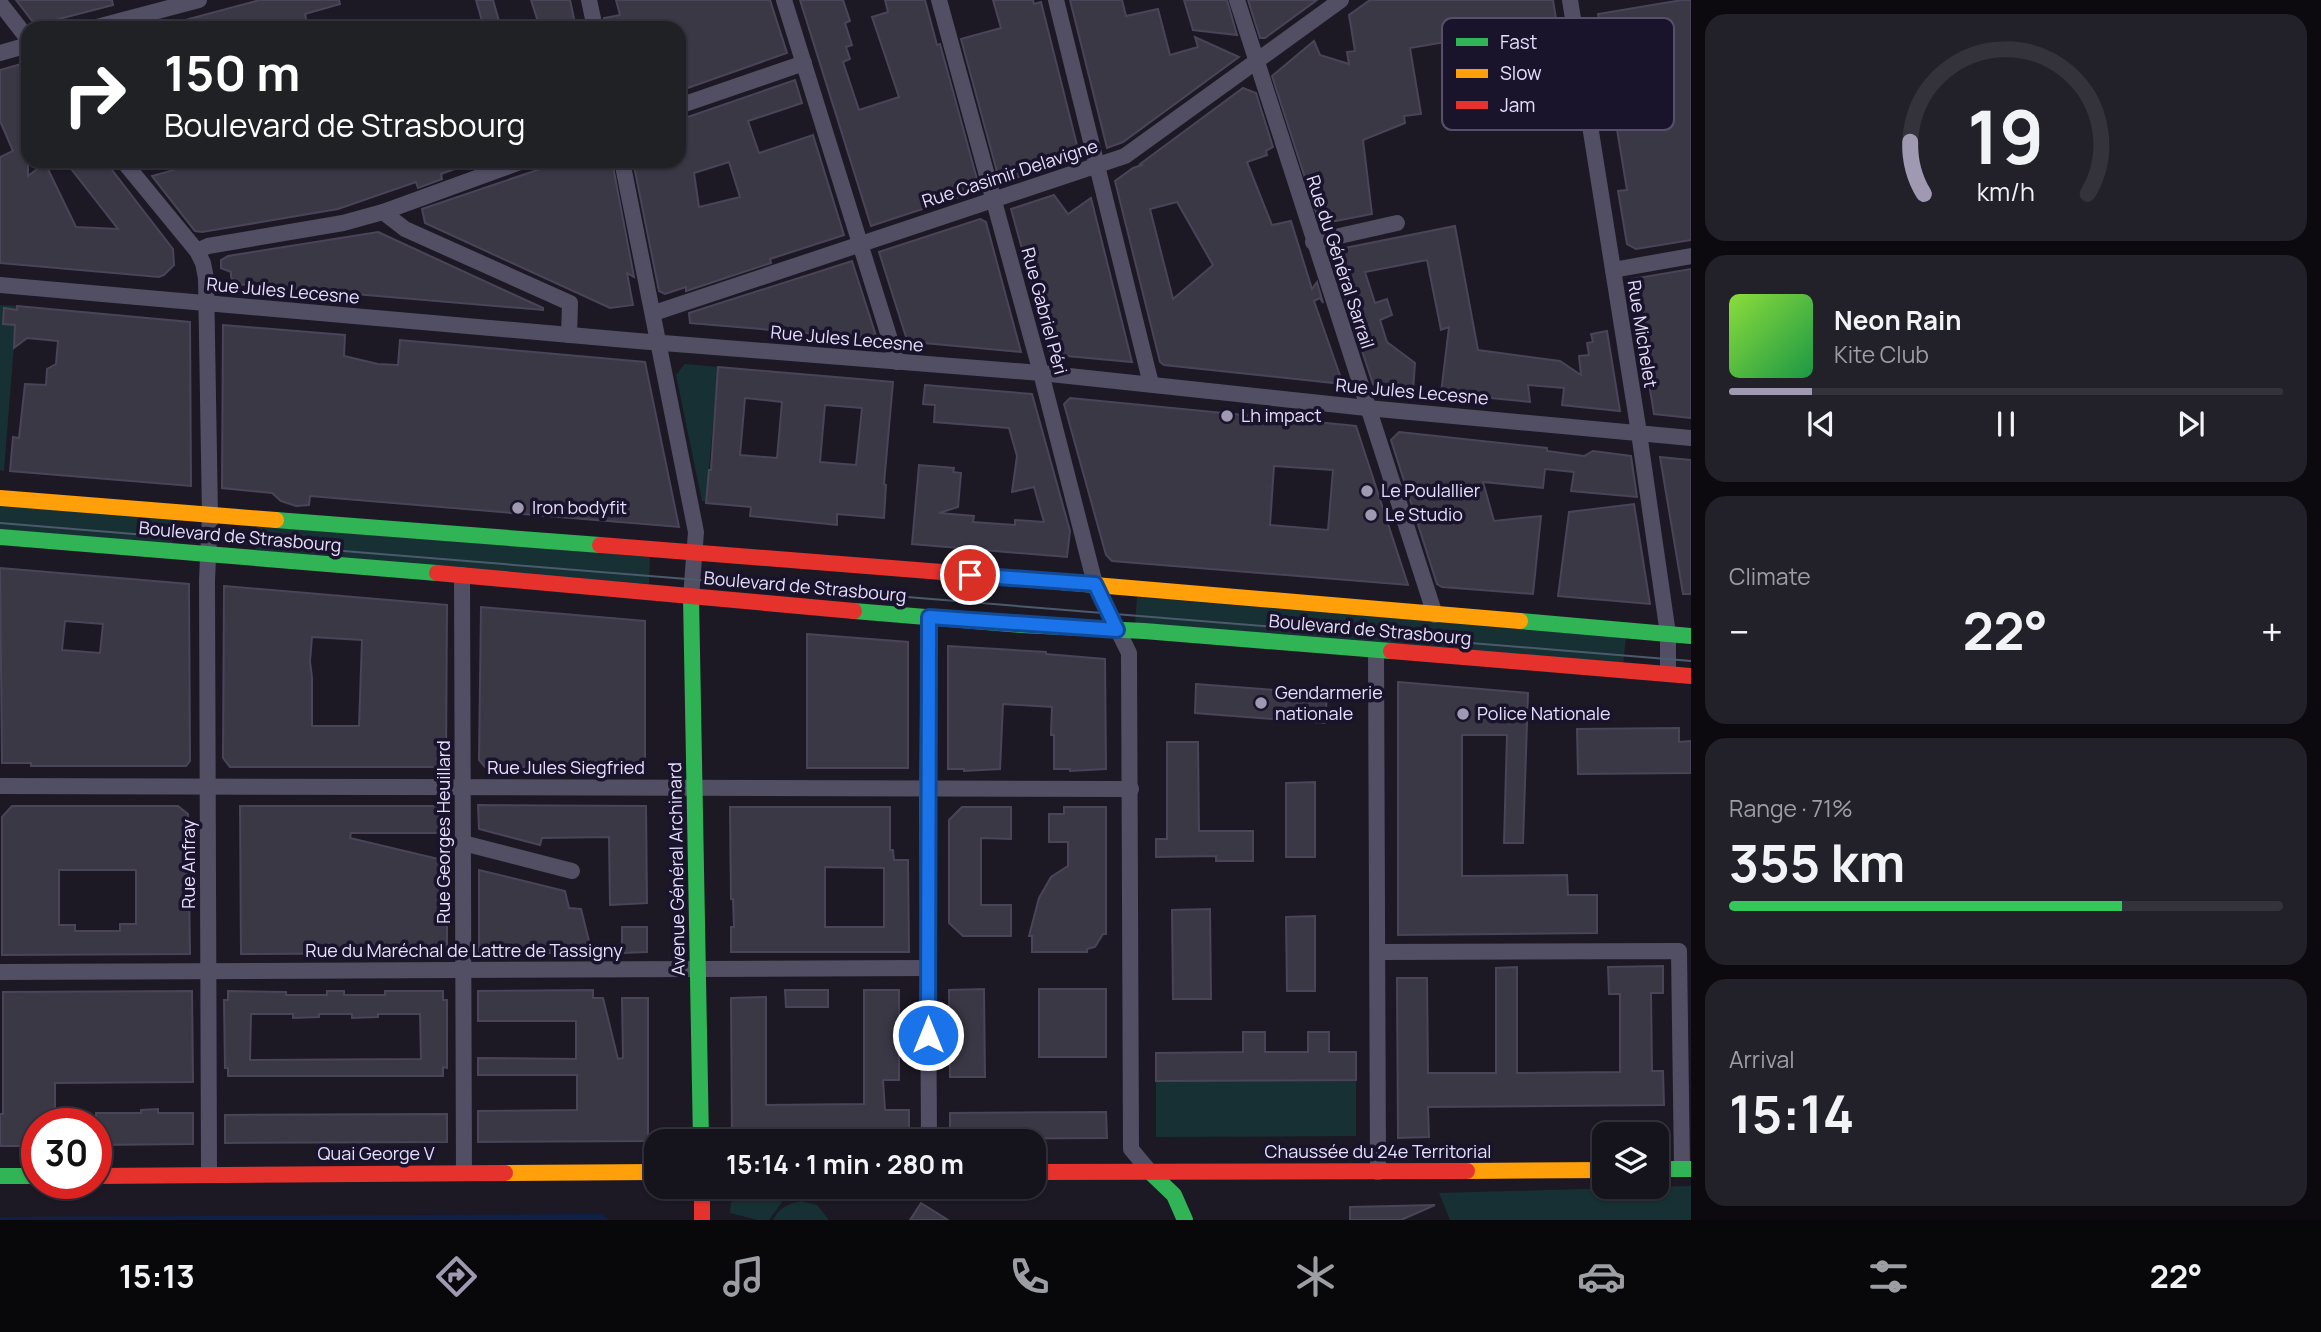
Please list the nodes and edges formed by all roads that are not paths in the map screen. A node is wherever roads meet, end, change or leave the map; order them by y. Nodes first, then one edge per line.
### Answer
1 (199, 0) edge
2 (589, 0) edge
3 (784, 0) edge
4 (939, 0) edge
5 (1056, 0) edge
6 (1237, 0) edge
7 (1341, 0) edge
8 (1570, 0) edge
9 (0, 3) edge
10 (1573, 18) edge
11 (120, 21) edge
12 (594, 21) edge
13 (21, 30) edge
14 (21, 47) edge
15 (0, 53) edge
16 (1257, 61) junction
17 (804, 63) junction
18 (686, 104) edge
19 (1591, 130) edge
20 (1097, 166) junction
21 (129, 168) edge
22 (504, 168) edge
23 (623, 168) edge
24 (994, 200) junction
25 (383, 212) junction
26 (1397, 223) dead end
27 (1313, 242) junction
28 (861, 243) junction
29 (197, 251) junction
30 (1691, 256) edge
31 (1613, 270) junction
32 (0, 285) edge
33 (206, 304) junction
34 (654, 313) junction
35 (569, 335) junction
36 (659, 343) junction
37 (897, 362) junction
38 (1041, 373) junction
39 (1151, 384) junction
40 (1367, 408) junction
41 (1639, 433) junction
42 (1691, 438) edge
43 (0, 498) edge
44 (210, 515) junction
45 (0, 537) edge
46 (209, 554) junction
47 (695, 554) junction
48 (462, 575) junction
49 (1095, 584) junction
50 (691, 597) junction
51 (1435, 615) junction
52 (929, 617) junction
53 (1117, 630) junction
54 (1668, 634) junction
55 (1691, 636) edge
56 (1376, 650) junction
57 (1668, 674) junction
58 (1691, 676) edge
59 (0, 786) edge
60 (208, 786) junction
61 (463, 787) junction
62 (695, 788) junction
63 (927, 788) junction
64 (1131, 789) junction
65 (463, 842) junction
66 (572, 871) dead end
67 (1378, 952) junction
68 (927, 968) junction
69 (698, 969) junction
70 (463, 970) junction
71 (208, 971) junction
72 (0, 972) edge
73 (701, 1129) edge
74 (929, 1129) edge
75 (1686, 1169) edge
76 (1592, 1170) edge
77 (644, 1172) edge
78 (1046, 1172) edge
79 (1151, 1172) junction
80 (1378, 1172) junction
81 (464, 1173) junction
82 (112, 1175) edge
83 (209, 1175) junction
84 (0, 1176) edge
85 (21, 1176) edge
86 (702, 1199) edge
87 (702, 1220) edge
88 (1185, 1220) edge

1 - 11 street
2 - 12 street
3 - 17 street
4 - 24 street, Rue Gabriel Péri
5 - 20 street
6 - 16 street, Rue du Général Sarrail
7 - 16 street, Rue Casimir Delavigne
8 - 10 street, Rue Michelet
9 - 13 street
14 - 15 street
16 - 20 street, Rue Casimir Delavigne
16 - 27 street, Rue du Général Sarrail
17 - 18 street
17 - 28 street
19 - 31 street, Rue Michelet
20 - 24 street, Rue Casimir Delavigne
20 - 39 street
21 - 29 street
22 - 25 street
23 - 34 street
24 - 28 street, Rue Casimir Delavigne
24 - 38 street, Rue Gabriel Péri
25 - 29 street
25 - 35 street
26 - 27 street
27 - 40 street, Rue du Général Sarrail
28 - 34 street, Rue Casimir Delavigne
28 - 37 street
29 - 33 street, Rue Anfray
30 - 31 street
31 - 41 street, Rue Michelet
32 - 33 street, Rue Jules Lecesne
33 - 35 street, Rue Jules Lecesne
33 - 44 street, Rue Anfray
34 - 36 street
35 - 36 street, Rue Jules Lecesne
36 - 37 street, Rue Jules Lecesne
36 - 47 street
37 - 38 street, Rue Jules Lecesne
38 - 39 street, Rue Jules Lecesne
38 - 49 street, Rue Gabriel Péri
39 - 40 street, Rue Jules Lecesne
40 - 41 street, Rue Jules Lecesne
40 - 51 street, Rue du Général Sarrail
41 - 42 street, Rue Jules Lecesne
41 - 54 street, Rue Michelet
43 - 44 street, Boulevard de Strasbourg
44 - 46 street, Rue Anfray
44 - 47 street, Boulevard de Strasbourg
45 - 46 street, Boulevard de Strasbourg
46 - 48 street, Boulevard de Strasbourg
46 - 60 street, Rue Anfray
47 - 49 street, Boulevard de Strasbourg
47 - 50 street
48 - 50 street, Boulevard de Strasbourg
48 - 61 street, Rue Georges Heuillard
49 - 51 street, Boulevard de Strasbourg
49 - 53 street, Rue Gabriel Péri
50 - 52 street, Boulevard de Strasbourg
50 - 62 street, Avenue Général Archinard
51 - 54 street, Boulevard de Strasbourg
52 - 53 street, Boulevard de Strasbourg
52 - 63 street
53 - 56 street, Boulevard de Strasbourg
53 - 64 street, Rue Gabriel Péri
54 - 55 street, Boulevard de Strasbourg
54 - 57 street, Rue Michelet
56 - 57 street, Boulevard de Strasbourg
56 - 67 street
57 - 58 street, Boulevard de Strasbourg
59 - 60 street, Rue Jules Siegfried
60 - 61 street, Rue Jules Siegfried
60 - 71 street, Rue Anfray
61 - 62 street, Rue Jules Siegfried
61 - 65 street, Rue Georges Heuillard
62 - 63 street, Rue Jules Siegfried
62 - 69 street, Avenue Général Archinard
63 - 64 street, Rue Jules Siegfried
63 - 68 street
64 - 79 street, Rue Gabriel Péri
65 - 66 street
65 - 70 street, Rue Georges Heuillard
67 - 75 street
67 - 80 street
68 - 69 street, Rue du Maréchal de Lattre de Tassigny
68 - 74 street
69 - 70 street, Rue du Maréchal de Lattre de Tassigny
69 - 73 street, Avenue Général Archinard
70 - 71 street, Rue du Maréchal de Lattre de Tassigny
70 - 81 street, Rue Georges Heuillard
71 - 72 street, Rue du Maréchal de Lattre de Tassigny
71 - 83 street, Rue Anfray
76 - 80 street, Chaussée du 24e Territorial
77 - 81 street, Quai George V
78 - 79 street
79 - 80 street, Chaussée du 24e Territorial
79 - 88 street
81 - 83 street, Quai George V
82 - 83 street, Quai George V
84 - 85 street
86 - 87 street

